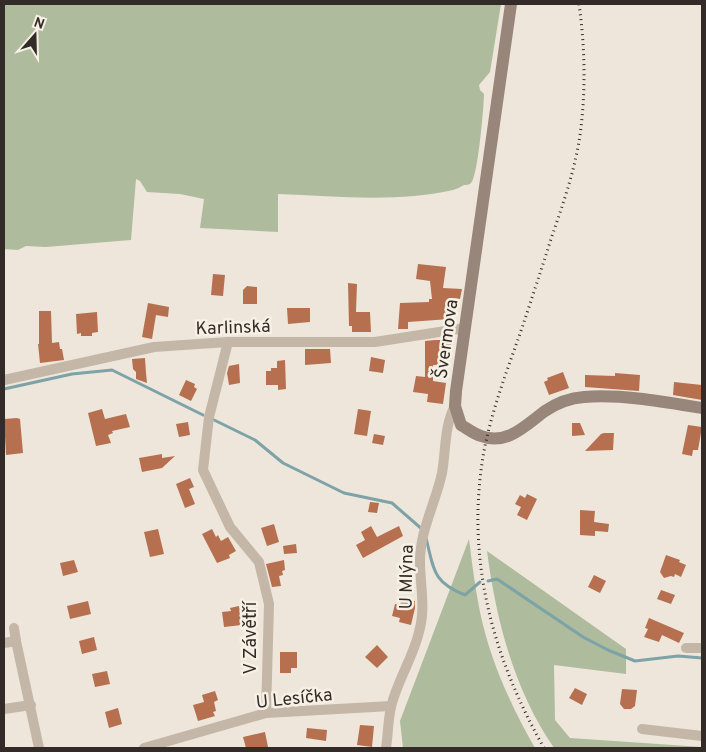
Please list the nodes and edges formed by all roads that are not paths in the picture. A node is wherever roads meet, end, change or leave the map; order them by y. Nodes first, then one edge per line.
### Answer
1 (511, 4) edge
2 (465, 328) junction
3 (228, 342) junction
4 (4, 380) edge
5 (455, 406) junction
6 (702, 408) edge
7 (14, 628) dead end
8 (16, 641) junction
9 (4, 642) edge
10 (686, 648) dead end
11 (702, 648) edge
12 (31, 705) junction
13 (391, 706) junction
14 (4, 709) edge
15 (266, 714) junction
16 (642, 728) dead end
17 (702, 736) edge
18 (39, 748) edge
19 (144, 748) edge
20 (386, 748) edge

1 - 2 street, Švermova
2 - 3 street, Karlinská
2 - 5 street, Švermova
3 - 4 street, Karlinská
3 - 15 street, V Závětří
5 - 6 street
5 - 13 street, U Mlýna
7 - 8 street
8 - 9 street
8 - 12 street
10 - 11 street
12 - 14 street
12 - 18 street
13 - 15 street, U Lesíčka
13 - 20 street, U Mlýna
15 - 19 street, U Lesíčka
16 - 17 street

